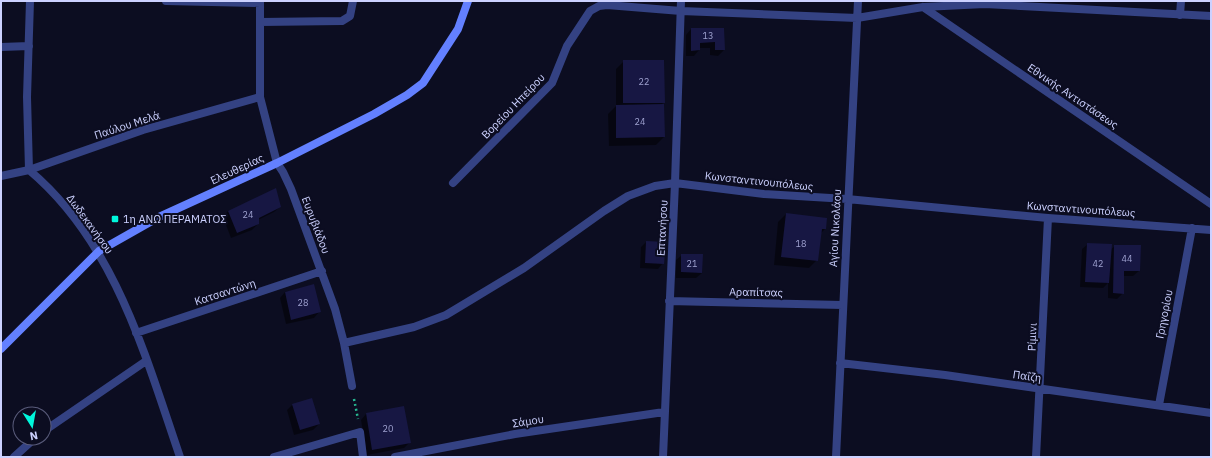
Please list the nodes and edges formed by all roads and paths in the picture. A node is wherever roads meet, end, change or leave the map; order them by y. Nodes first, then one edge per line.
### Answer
1 (30, 1) edge
2 (166, 1) edge
3 (353, 1) edge
4 (468, 1) edge
5 (681, 1) edge
6 (858, 1) edge
7 (1181, 1) edge
8 (260, 2) edge
9 (1049, 5) edge
10 (923, 6) junction
11 (681, 11) junction
12 (1180, 15) junction
13 (1211, 16) edge
14 (857, 18) junction
15 (260, 22) junction
16 (29, 46) junction
17 (1, 47) edge
18 (260, 96) junction
19 (277, 163) junction
20 (29, 170) junction
21 (1, 176) edge
22 (453, 183) dead end
23 (675, 183) junction
24 (847, 199) junction
25 (1211, 204) edge
26 (1048, 218) junction
27 (1192, 228) junction
28 (1211, 230) edge
29 (99, 252) junction
30 (322, 271) junction
31 (669, 301) junction
32 (843, 305) junction
33 (136, 333) junction
34 (344, 343) junction
35 (1, 349) edge
36 (146, 361) junction
37 (840, 363) junction
38 (352, 386) joint
39 (1041, 389) junction
40 (1159, 405) junction
41 (664, 412) junction
42 (1211, 414) edge
43 (52, 426) edge
44 (360, 432) junction
45 (28, 446) edge
46 (22, 454) edge
47 (14, 457) edge
48 (180, 457) edge
49 (274, 457) edge
50 (363, 457) edge
51 (396, 457) edge
52 (663, 457) edge
53 (836, 457) edge
54 (1036, 457) edge

1 - 16 street
2 - 8 street
3 - 15 street
4 - 19 street, Ελευθερίας
5 - 11 street, Επτανήσου
6 - 14 street, Αγίου Νικολάου
7 - 12 street
8 - 15 street, Ευρυβιάδου
9 - 10 street, Βορείου Ηπείρου
9 - 12 street, Βορείου Ηπείρου
10 - 14 street, Βορείου Ηπείρου
10 - 25 street, Εθνικής Αντιστάσεως
11 - 14 street, Βορείου Ηπείρου
11 - 22 street, Βορείου Ηπείρου
11 - 23 street, Επτανήσου
12 - 13 street, Βορείου Ηπείρου
14 - 24 street, Αγίου Νικολάου
15 - 18 street, Ευρυβιάδου
16 - 17 street
16 - 20 street
18 - 19 street, Ευρυβιάδου
18 - 20 street, Παύλου Μελά
19 - 29 street, Ελευθερίας
19 - 30 street, Ευρυβιάδου
20 - 21 street, Παύλου Μελά
20 - 29 street, Δωδεκανήσου
23 - 24 street, Κωνσταντινουπόλεως
23 - 31 street, Επτανήσου
23 - 34 street, Κωνσταντινουπόλεως
24 - 26 street, Κωνσταντινουπόλεως
24 - 32 street, Αγίου Νικολάου
26 - 27 street, Κωνσταντινουπόλεως
26 - 39 street, Ρίμινι
27 - 28 street, Κωνσταντινουπόλεως
27 - 40 street, Γρηγορίου
29 - 33 street, Δωδεκανήσου
29 - 35 street, Ελευθερίας
30 - 33 street, Κατσαντώνη
30 - 34 street, Ευρυβιάδου
31 - 32 street, Αραπίτσας
31 - 41 street, Επτανήσου
32 - 37 street, Αγίου Νικολάου
33 - 36 street, Δωδεκανήσου
34 - 38 street, Ευρυβιάδου
36 - 43 street
36 - 48 street, Δωδεκανήσου
37 - 39 street, Παΐζη
37 - 53 street, Αγίου Νικολάου
38 - 44 path
39 - 40 street, Παΐζη
39 - 54 street, Ρίμινι
40 - 42 street, Παΐζη
41 - 51 street, Σάμου
41 - 52 street, Επτανήσου
44 - 49 street
44 - 50 street
45 - 46 street
46 - 47 street

